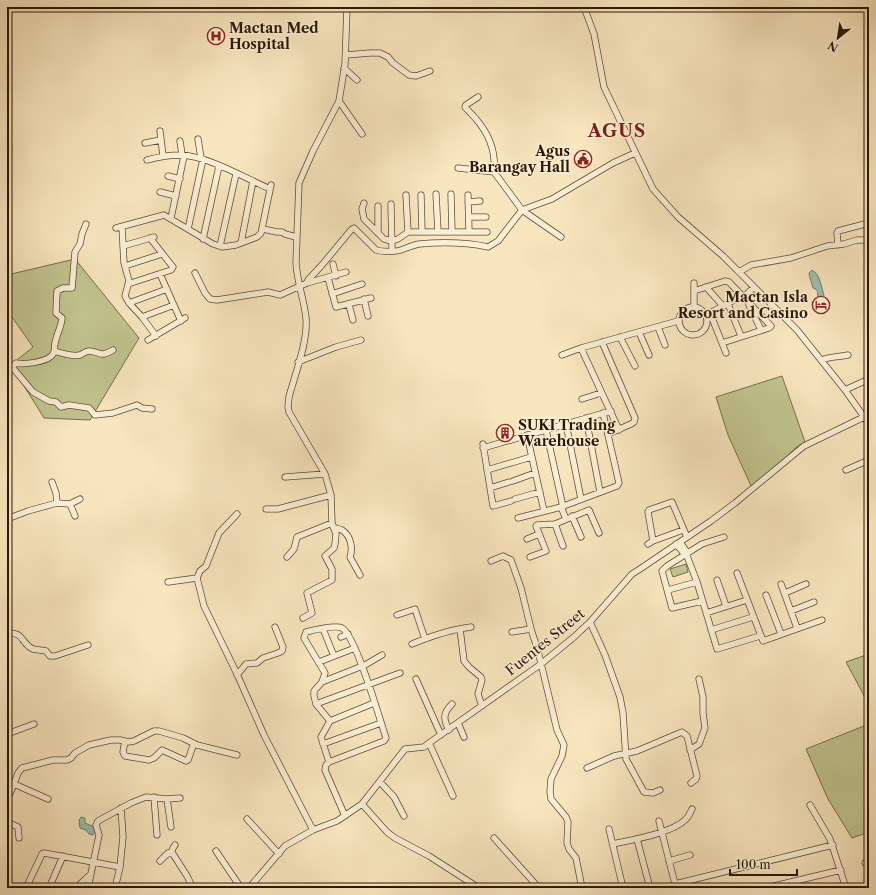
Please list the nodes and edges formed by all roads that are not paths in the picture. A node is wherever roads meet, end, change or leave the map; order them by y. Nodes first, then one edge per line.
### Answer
1 (347, 7) edge
2 (584, 7) edge
3 (346, 55) junction
4 (344, 68) junction
5 (430, 71) dead end
6 (357, 80) dead end
7 (478, 97) dead end
8 (339, 101) junction
9 (160, 132) dead end
10 (362, 134) dead end
11 (198, 139) dead end
12 (161, 140) junction
13 (180, 141) dead end
14 (145, 143) dead end
15 (635, 154) junction
16 (183, 155) junction
17 (163, 156) junction
18 (202, 159) junction
19 (147, 160) dead end
20 (219, 166) junction
21 (458, 168) dead end
22 (494, 172) junction
23 (236, 174) junction
24 (168, 176) dead end
25 (180, 179) junction
26 (253, 181) junction
27 (160, 192) dead end
28 (436, 194) dead end
29 (451, 194) dead end
30 (406, 195) dead end
31 (421, 195) dead end
32 (468, 195) dead end
33 (176, 196) junction
34 (480, 201) dead end
35 (468, 202) junction
36 (364, 203) dead end
37 (391, 204) dead end
38 (378, 206) dead end
39 (522, 210) junction
40 (468, 217) junction
41 (486, 217) dead end
42 (171, 218) junction
43 (869, 223) edge
44 (86, 224) dead end
45 (188, 229) junction
46 (262, 229) junction
47 (469, 231) junction
48 (408, 232) junction
49 (422, 232) junction
50 (438, 232) junction
51 (452, 232) junction
52 (487, 232) dead end
53 (378, 233) junction
54 (296, 237) junction
55 (561, 237) dead end
56 (203, 239) junction
57 (392, 241) junction
58 (241, 243) junction
59 (869, 243) edge
60 (838, 245) junction
61 (123, 246) junction
62 (220, 246) junction
63 (392, 251) junction
64 (162, 254) junction
65 (333, 264) dead end
66 (125, 266) junction
67 (346, 272) dead end
68 (739, 272) junction
69 (195, 273) dead end
70 (160, 274) junction
71 (336, 276) junction
72 (328, 278) junction
73 (307, 283) junction
74 (694, 283) dead end
75 (128, 284) junction
76 (362, 284) dead end
77 (300, 286) junction
78 (753, 286) junction
79 (706, 287) junction
80 (167, 290) junction
81 (694, 291) junction
82 (332, 294) junction
83 (742, 296) junction
84 (371, 298) dead end
85 (364, 299) junction
86 (748, 302) junction
87 (129, 303) junction
88 (174, 305) junction
89 (349, 305) junction
90 (725, 305) junction
91 (694, 307) junction
92 (708, 314) junction
93 (368, 316) dead end
94 (142, 317) junction
95 (353, 320) dead end
96 (678, 321) junction
97 (658, 327) junction
98 (761, 330) junction
99 (639, 332) junction
100 (156, 336) junction
101 (741, 336) junction
102 (620, 337) junction
103 (148, 340) dead end
104 (360, 340) dead end
105 (602, 342) junction
106 (722, 343) junction
107 (665, 344) dead end
108 (581, 348) junction
109 (113, 350) dead end
110 (54, 351) junction
111 (726, 353) dead end
112 (848, 354) dead end
113 (562, 355) dead end
114 (649, 355) dead end
115 (822, 360) junction
116 (298, 362) junction
117 (634, 366) dead end
118 (9, 368) edge
119 (869, 379) edge
120 (845, 390) junction
121 (602, 393) junction
122 (582, 399) dead end
123 (152, 409) dead end
124 (611, 411) junction
125 (603, 413) junction
126 (864, 417) junction
127 (586, 418) junction
128 (566, 424) junction
129 (869, 424) edge
130 (546, 430) junction
131 (619, 430) junction
132 (608, 434) junction
133 (527, 435) junction
134 (532, 457) junction
135 (869, 460) edge
136 (487, 470) junction
137 (846, 470) dead end
138 (535, 473) junction
139 (325, 474) junction
140 (285, 477) dead end
141 (52, 482) dead end
142 (490, 488) junction
143 (540, 492) junction
144 (600, 492) junction
145 (331, 495) junction
146 (80, 499) dead end
147 (580, 499) junction
148 (57, 503) junction
149 (70, 504) junction
150 (562, 507) junction
151 (266, 509) dead end
152 (544, 511) junction
153 (237, 514) dead end
154 (74, 516) dead end
155 (572, 516) junction
156 (518, 518) dead end
157 (7, 519) edge
158 (566, 519) junction
159 (555, 524) junction
160 (332, 525) junction
161 (683, 530) junction
162 (599, 533) dead end
163 (539, 534) junction
164 (687, 537) junction
165 (724, 537) dead end
166 (580, 538) dead end
167 (527, 539) dead end
168 (678, 543) junction
169 (563, 546) dead end
170 (686, 554) junction
171 (287, 557) dead end
172 (530, 557) dead end
173 (492, 561) dead end
174 (737, 573) dead end
175 (360, 575) dead end
176 (197, 578) junction
177 (717, 580) dead end
178 (168, 582) dead end
179 (697, 582) junction
180 (781, 584) dead end
181 (806, 584) dead end
182 (668, 590) junction
183 (784, 593) junction
184 (766, 595) dead end
185 (747, 600) junction
186 (702, 601) junction
187 (814, 602) dead end
188 (726, 606) junction
189 (791, 611) junction
190 (706, 613) junction
191 (396, 615) dead end
192 (754, 617) junction
193 (303, 618) dead end
194 (822, 620) dead end
195 (590, 622) junction
196 (275, 627) dead end
197 (471, 627) dead end
198 (797, 628) junction
199 (323, 629) junction
200 (460, 629) junction
201 (531, 629) junction
202 (711, 630) junction
203 (512, 632) dead end
204 (7, 633) edge
205 (348, 634) junction
206 (780, 634) junction
207 (341, 637) dead end
208 (762, 638) junction
209 (425, 639) junction
210 (412, 644) dead end
211 (88, 645) dead end
212 (355, 648) junction
213 (382, 655) dead end
214 (334, 656) junction
215 (319, 662) junction
216 (541, 664) junction
217 (362, 666) junction
218 (400, 673) dead end
219 (237, 675) junction
220 (416, 679) dead end
221 (699, 679) dead end
222 (322, 682) junction
223 (368, 685) junction
224 (374, 703) junction
225 (316, 704) junction
226 (452, 704) dead end
227 (482, 706) junction
228 (330, 721) junction
229 (380, 723) junction
230 (458, 723) junction
231 (34, 724) dead end
232 (449, 730) junction
233 (7, 734) edge
234 (441, 735) junction
235 (464, 737) dead end
236 (125, 741) junction
237 (194, 743) junction
238 (429, 743) junction
239 (323, 744) junction
240 (690, 750) junction
241 (626, 753) junction
242 (238, 755) dead end
243 (329, 762) junction
244 (587, 768) dead end
245 (380, 782) junction
246 (691, 783) dead end
247 (14, 784) junction
248 (660, 790) dead end
249 (453, 796) dead end
250 (154, 797) junction
251 (167, 798) junction
252 (180, 798) dead end
253 (48, 799) dead end
254 (7, 800) edge
255 (362, 804) junction
256 (810, 805) dead end
257 (121, 808) junction
258 (692, 809) dead end
259 (345, 816) junction
260 (404, 816) dead end
261 (247, 819) dead end
262 (659, 821) dead end
263 (7, 822) edge
264 (171, 827) dead end
265 (609, 829) dead end
266 (313, 830) junction
267 (661, 832) junction
268 (157, 835) dead end
269 (19, 838) dead end
270 (494, 838) dead end
271 (637, 839) junction
272 (613, 844) junction
273 (175, 845) dead end
274 (833, 845) junction
275 (216, 851) dead end
276 (171, 853) junction
277 (278, 854) junction
278 (690, 855) dead end
279 (63, 856) junction
280 (160, 860) dead end
281 (93, 861) junction
282 (669, 861) junction
283 (120, 867) junction
284 (841, 870) junction
285 (91, 874) junction
286 (675, 886) edge
287 (26, 888) edge
288 (49, 888) edge
289 (78, 888) edge
290 (88, 888) edge
291 (114, 888) edge
292 (193, 888) edge
293 (241, 888) edge
294 (249, 888) edge
295 (479, 888) edge
296 (539, 888) edge
297 (582, 888) edge
298 (623, 888) edge
299 (650, 888) edge
300 (766, 888) edge
301 (846, 888) edge

1 - 3 street
2 - 15 street
3 - 4 street
3 - 5 street
4 - 6 street
4 - 8 street
7 - 22 street
8 - 10 street
8 - 54 street
9 - 12 street
11 - 18 street
12 - 14 street
12 - 17 street
13 - 16 street
15 - 39 street
15 - 68 street
16 - 17 street
16 - 18 street
16 - 25 street
17 - 19 street
18 - 20 street
18 - 45 street
20 - 23 street
20 - 56 street
21 - 22 street
22 - 39 street
23 - 26 street
23 - 62 street
24 - 25 street
25 - 33 street
26 - 46 street
26 - 58 street
27 - 33 street
28 - 50 street
29 - 51 street
30 - 48 street
31 - 49 street
32 - 35 street
33 - 42 street
34 - 35 street
35 - 40 street
36 - 53 street
37 - 57 street
38 - 53 street
39 - 55 street
39 - 63 street
40 - 41 street
40 - 47 street
42 - 45 street
42 - 61 street
43 - 60 street
44 - 110 street
45 - 56 street
46 - 54 street
46 - 58 street
47 - 51 street
47 - 52 street
48 - 49 street
48 - 57 street
49 - 50 street
50 - 51 street
53 - 57 street
54 - 77 street
56 - 62 street
57 - 63 street
58 - 62 street
59 - 60 street
60 - 68 street
61 - 64 street
61 - 66 street
63 - 73 street
64 - 66 street
64 - 70 street
65 - 71 street
66 - 75 street
67 - 71 street
68 - 78 street
69 - 77 street
70 - 75 street
70 - 80 street
71 - 72 street
72 - 73 street
72 - 82 street
73 - 77 street
74 - 81 street
75 - 87 street
76 - 82 street
77 - 116 street
78 - 83 street
78 - 115 street
79 - 81 street
79 - 83 street
79 - 90 street
80 - 87 street
80 - 88 street
81 - 91 street
82 - 89 street
83 - 86 street
83 - 90 street
84 - 85 street
85 - 89 street
85 - 93 street
86 - 98 street
86 - 98 street
87 - 94 street
88 - 94 street
88 - 100 street
89 - 95 street
90 - 92 street
90 - 101 street
91 - 92 street
91 - 96 street
92 - 96 street
92 - 106 street
94 - 100 street
96 - 97 street
97 - 99 street
97 - 107 street
98 - 101 street
99 - 102 street
99 - 114 street
100 - 103 street
101 - 106 street
102 - 105 street
102 - 117 street
104 - 116 street
105 - 108 street
105 - 131 street
106 - 111 street
108 - 113 street
108 - 121 street
109 - 110 street
110 - 118 street
112 - 115 street
115 - 120 street
116 - 139 street
118 - 123 street
119 - 120 street
120 - 126 street
121 - 122 street
121 - 124 street
124 - 125 street
124 - 131 street
125 - 127 street
125 - 132 street
126 - 129 street
126 - 164 street, Fuentes Street
127 - 128 street
127 - 144 street
128 - 130 street
128 - 147 street
130 - 133 street
130 - 150 street
131 - 132 street
132 - 144 street
133 - 134 street
133 - 136 street
134 - 136 street
134 - 138 street
135 - 137 street
136 - 142 street
138 - 142 street
138 - 143 street
139 - 140 street
139 - 145 street
141 - 148 street
142 - 143 street
143 - 152 street
144 - 147 street
145 - 151 street
145 - 160 street
146 - 149 street
147 - 150 street
148 - 149 street
148 - 157 street
149 - 154 street
150 - 152 street
150 - 158 street
152 - 156 street
153 - 176 street
155 - 158 street
155 - 162 street
155 - 166 street
158 - 159 street
159 - 163 street
159 - 169 street
160 - 171 street
160 - 175 street
160 - 193 street
161 - 161 street
161 - 164 street
163 - 167 street
163 - 172 street
164 - 168 street, Fuentes Street
165 - 170 street
168 - 170 street
168 - 195 street, Fuentes Street
170 - 179 street
170 - 182 street
173 - 201 street
174 - 185 street
176 - 178 street
176 - 219 street
177 - 188 street
179 - 182 street
179 - 186 street
180 - 183 street
181 - 183 street
182 - 186 street
183 - 189 street
184 - 206 street
185 - 188 street
185 - 192 street
186 - 190 street
187 - 189 street
188 - 190 street
189 - 198 street
190 - 202 street
191 - 209 street
192 - 202 street
192 - 208 street
194 - 198 street
195 - 216 street, Fuentes Street
195 - 241 street
196 - 219 street
197 - 200 street
198 - 206 street
199 - 205 street
199 - 214 street
199 - 215 street
200 - 209 street
200 - 227 street
201 - 203 street
201 - 216 street
202 - 208 street
204 - 211 street
205 - 207 street
205 - 212 street
206 - 208 street
209 - 210 street
212 - 214 street
212 - 217 street
213 - 217 street
214 - 215 street
215 - 222 street
216 - 227 street, Fuentes Street
216 - 297 street
217 - 222 street
217 - 223 street
218 - 223 street
219 - 266 street
220 - 234 street
221 - 240 street
222 - 225 street
223 - 224 street
223 - 225 street
224 - 228 street
224 - 229 street
225 - 228 street
226 - 232 street
227 - 230 street, Fuentes Street
228 - 239 street
229 - 239 street
229 - 243 street
230 - 232 street, Fuentes Street
230 - 235 street
231 - 233 street
232 - 234 street, Fuentes Street
234 - 238 street, Fuentes Street
236 - 237 street
236 - 237 street
236 - 247 street
237 - 242 street
238 - 245 street, Fuentes Street
238 - 249 street
239 - 243 street
240 - 241 street
240 - 246 street
241 - 244 street
241 - 248 street
243 - 259 street
245 - 255 street, Fuentes Street
245 - 260 street
247 - 253 street
247 - 254 street
250 - 251 street
250 - 257 street
250 - 268 street
251 - 252 street
251 - 264 street
255 - 259 street, Fuentes Street
255 - 295 street
256 - 274 street
257 - 281 street
257 - 283 street
258 - 267 street
259 - 266 street, Fuentes Street
261 - 277 street
262 - 267 street
263 - 269 street
265 - 272 street
266 - 277 street, Fuentes Street
267 - 271 street
267 - 282 street
270 - 296 street
271 - 272 street
271 - 299 street
272 - 298 street
273 - 276 street
274 - 284 street
274 - 286 street
275 - 293 street
276 - 280 street
276 - 292 street
277 - 294 street, Fuentes Street
278 - 282 street
279 - 281 street
279 - 287 street
279 - 288 street
281 - 283 street
281 - 285 street
282 - 286 street
283 - 291 street
284 - 300 street
284 - 301 street
285 - 289 street
285 - 290 street

